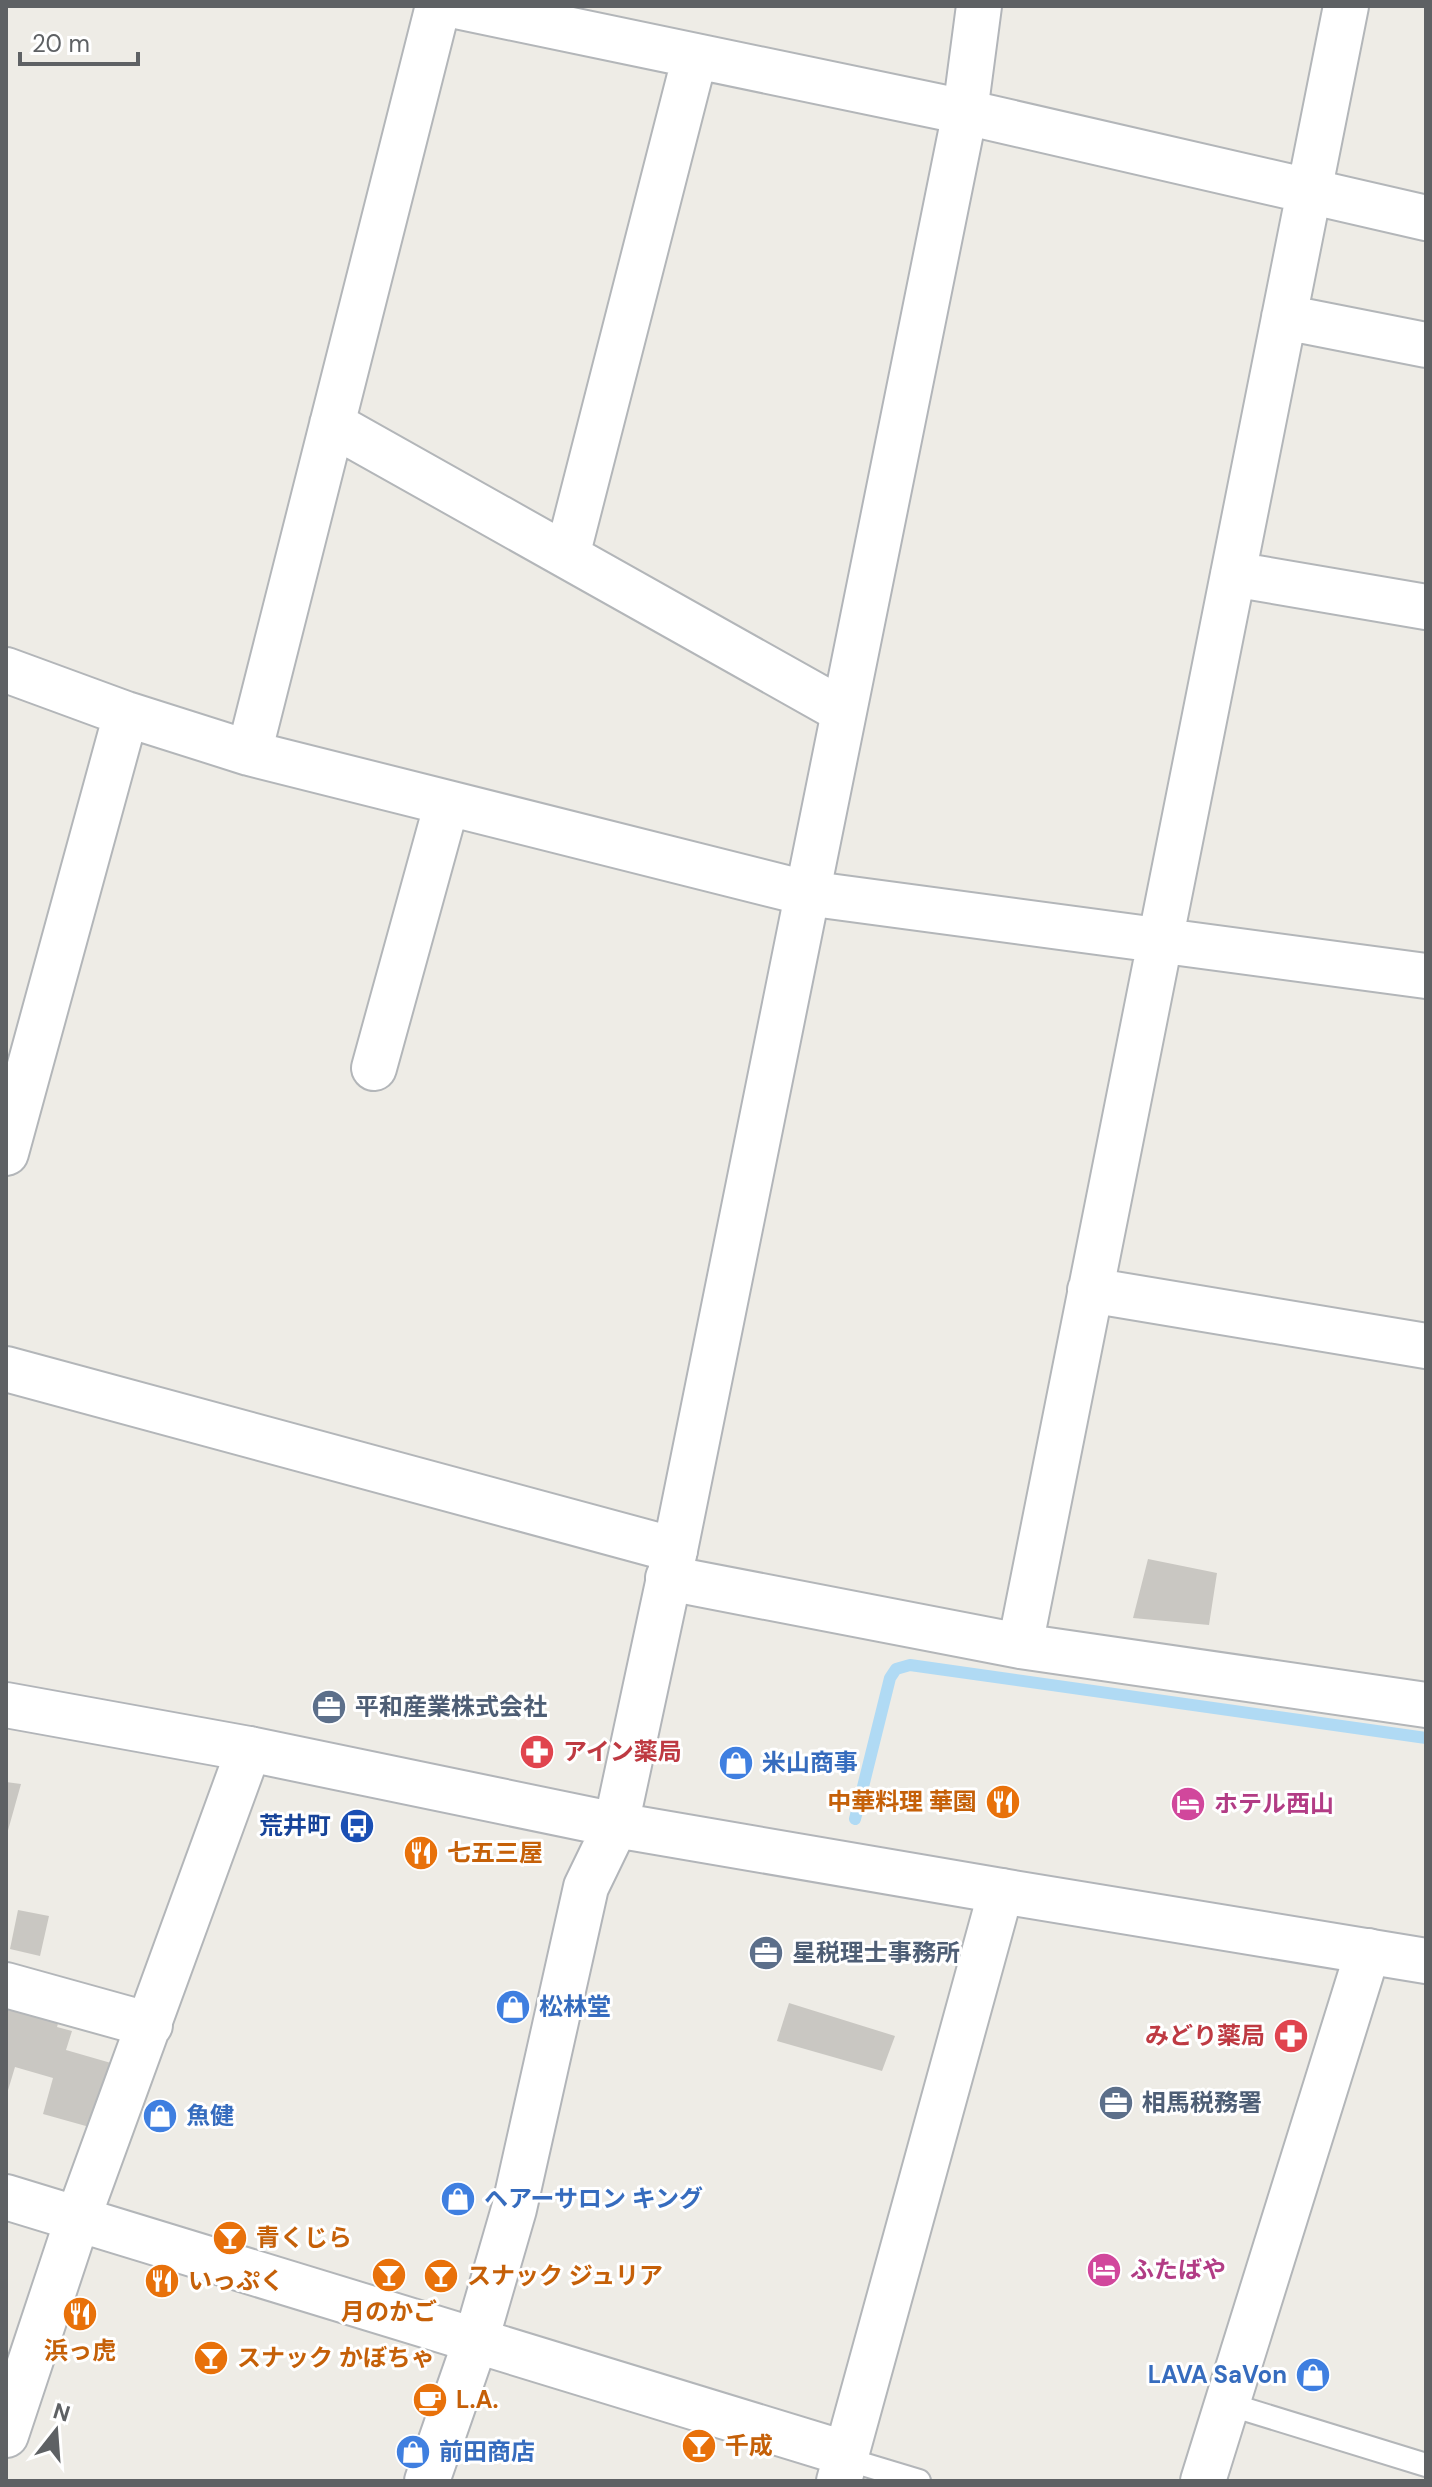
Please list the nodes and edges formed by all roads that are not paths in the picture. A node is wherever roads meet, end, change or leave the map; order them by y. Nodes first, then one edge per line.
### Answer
1 (438, 6) edge
2 (456, 6) edge
3 (979, 6) edge
4 (1346, 6) edge
5 (695, 56) junction
6 (965, 112) junction
7 (1308, 193) junction
8 (1426, 218) edge
9 (1284, 317) junction
10 (1426, 345) edge
11 (332, 424) junction
12 (567, 556) junction
13 (1233, 574) junction
14 (1426, 607) edge
15 (6, 670) edge
16 (843, 711) junction
17 (126, 714) junction
18 (249, 753) junction
19 (447, 803) junction
20 (806, 893) junction
21 (1161, 939) junction
22 (1426, 976) edge
23 (374, 1068) dead end
24 (6, 1153) edge
25 (1090, 1290) junction
26 (1426, 1346) edge
27 (6, 1369) edge
28 (672, 1564) junction
29 (1020, 1646) junction
30 (6, 1705) edge
31 (1426, 1705) edge
32 (249, 1749) junction
33 (616, 1825) junction
34 (1001, 1891) junction
35 (1368, 1951) junction
36 (1426, 1961) edge
37 (6, 1985) edge
38 (150, 2025) junction
39 (6, 2197) edge
40 (78, 2218) junction
41 (476, 2340) junction
42 (1228, 2404) junction
43 (6, 2435) edge
44 (844, 2465) edge
45 (1426, 2465) edge
46 (427, 2481) edge
47 (919, 2481) edge
48 (1203, 2481) edge

1 - 11 street
2 - 5 street
3 - 6 street
4 - 7 street
5 - 6 street
5 - 12 street
6 - 7 street
6 - 16 street
7 - 8 street
7 - 9 street
9 - 10 street
9 - 13 street
11 - 12 street
11 - 18 street
12 - 16 street
13 - 14 street
13 - 21 street
15 - 17 street
16 - 20 street
17 - 18 street
17 - 24 street
18 - 19 street
19 - 20 street
19 - 23 street
20 - 21 street
20 - 28 street
21 - 22 street
21 - 25 street
25 - 26 street
25 - 29 street
27 - 28 street
28 - 29 street
28 - 33 street
29 - 31 street
30 - 32 street
32 - 33 street
32 - 38 street
33 - 34 street
33 - 41 street
34 - 35 street
34 - 44 street
35 - 36 street
35 - 42 street
37 - 38 street
38 - 40 street
39 - 40 street
40 - 41 street
40 - 43 street
41 - 44 street
41 - 46 street
42 - 45 lane
42 - 48 street
44 - 47 lane

